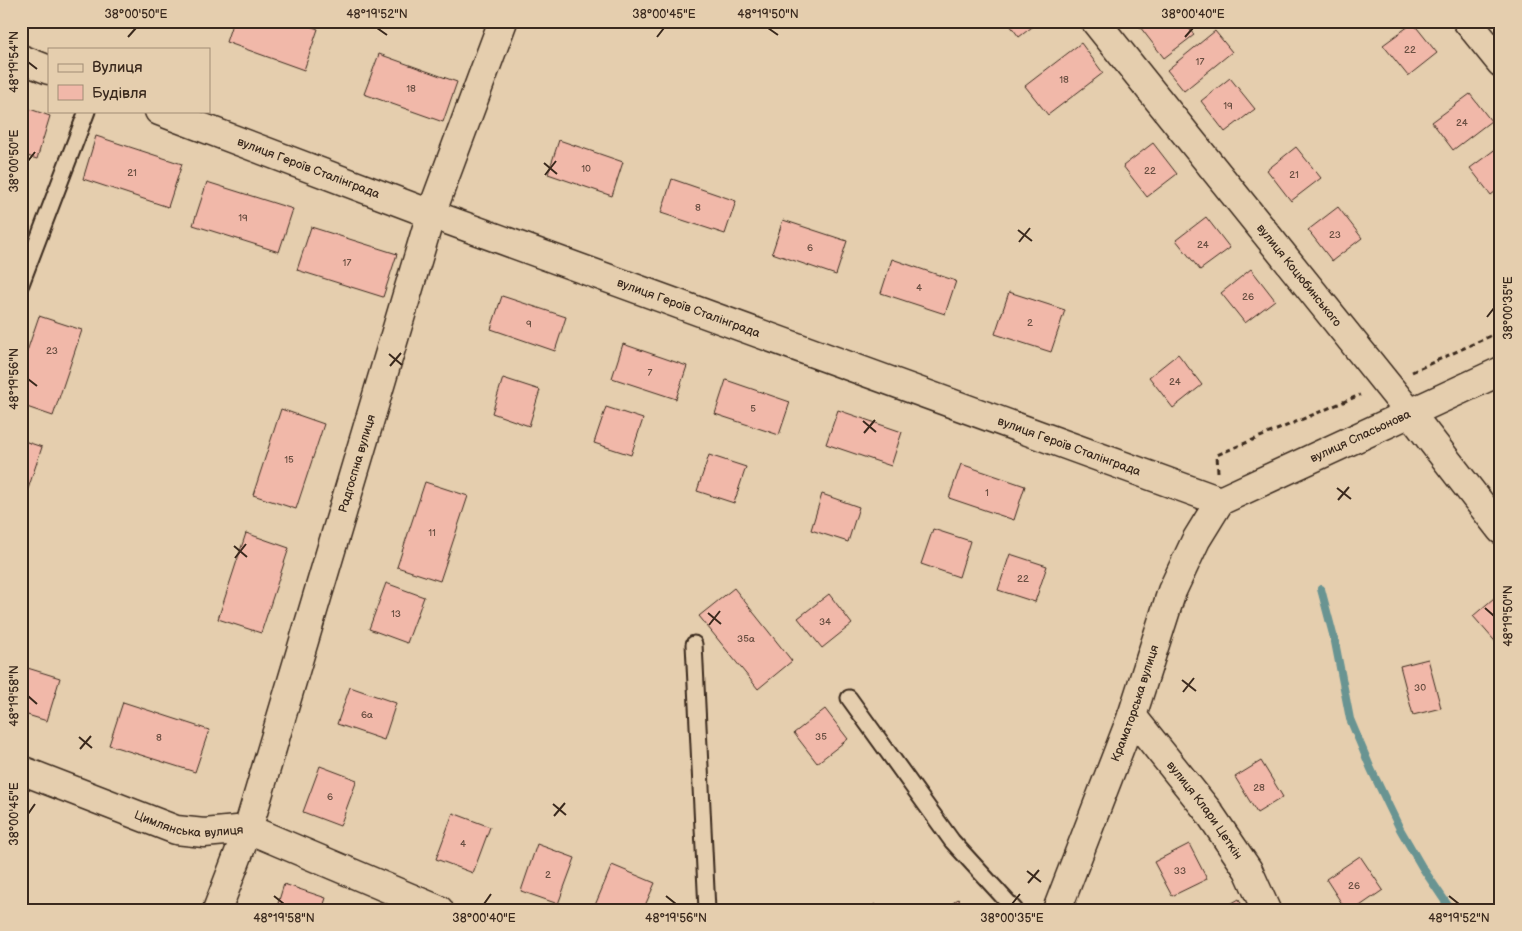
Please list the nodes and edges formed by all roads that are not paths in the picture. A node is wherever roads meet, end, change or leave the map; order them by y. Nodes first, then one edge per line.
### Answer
1 (503, 21) edge
2 (1095, 21) edge
3 (1467, 21) edge
4 (21, 59) edge
5 (1501, 63) edge
6 (48, 70) edge
7 (87, 112) edge
8 (162, 112) edge
9 (431, 214) junction
10 (21, 284) edge
11 (1501, 371) edge
12 (1410, 413) junction
13 (1220, 500) junction
14 (1501, 530) edge
15 (694, 644) dead end
16 (849, 698) dead end
17 (1132, 716) junction
18 (21, 770) edge
19 (248, 830) junction
20 (217, 910) edge
21 (439, 910) edge
22 (707, 910) edge
23 (1015, 910) edge
24 (1057, 910) edge
25 (1266, 910) edge

1 - 9 street, Радгоспна вулиця
2 - 12 street, вулиця Коцюбинського
3 - 5 street
4 - 6 street
7 - 10 lane
8 - 9 street, вулиця Героїв Сталінграда
9 - 13 street, вулиця Героїв Сталінграда
9 - 19 street, Радгоспна вулиця
11 - 12 street, вулиця Спасьонова
12 - 13 street, вулиця Спасьонова
12 - 14 street, вулиця Коцюбинського
13 - 17 street, Краматорська вулиця
15 - 22 lane
16 - 23 lane
17 - 24 street, Краматорська вулиця
17 - 25 street, вулиця Клари Цеткін
18 - 19 street, Цимлянська вулиця
19 - 20 street, Радгоспна вулиця
19 - 21 street, Цимлянська вулиця

